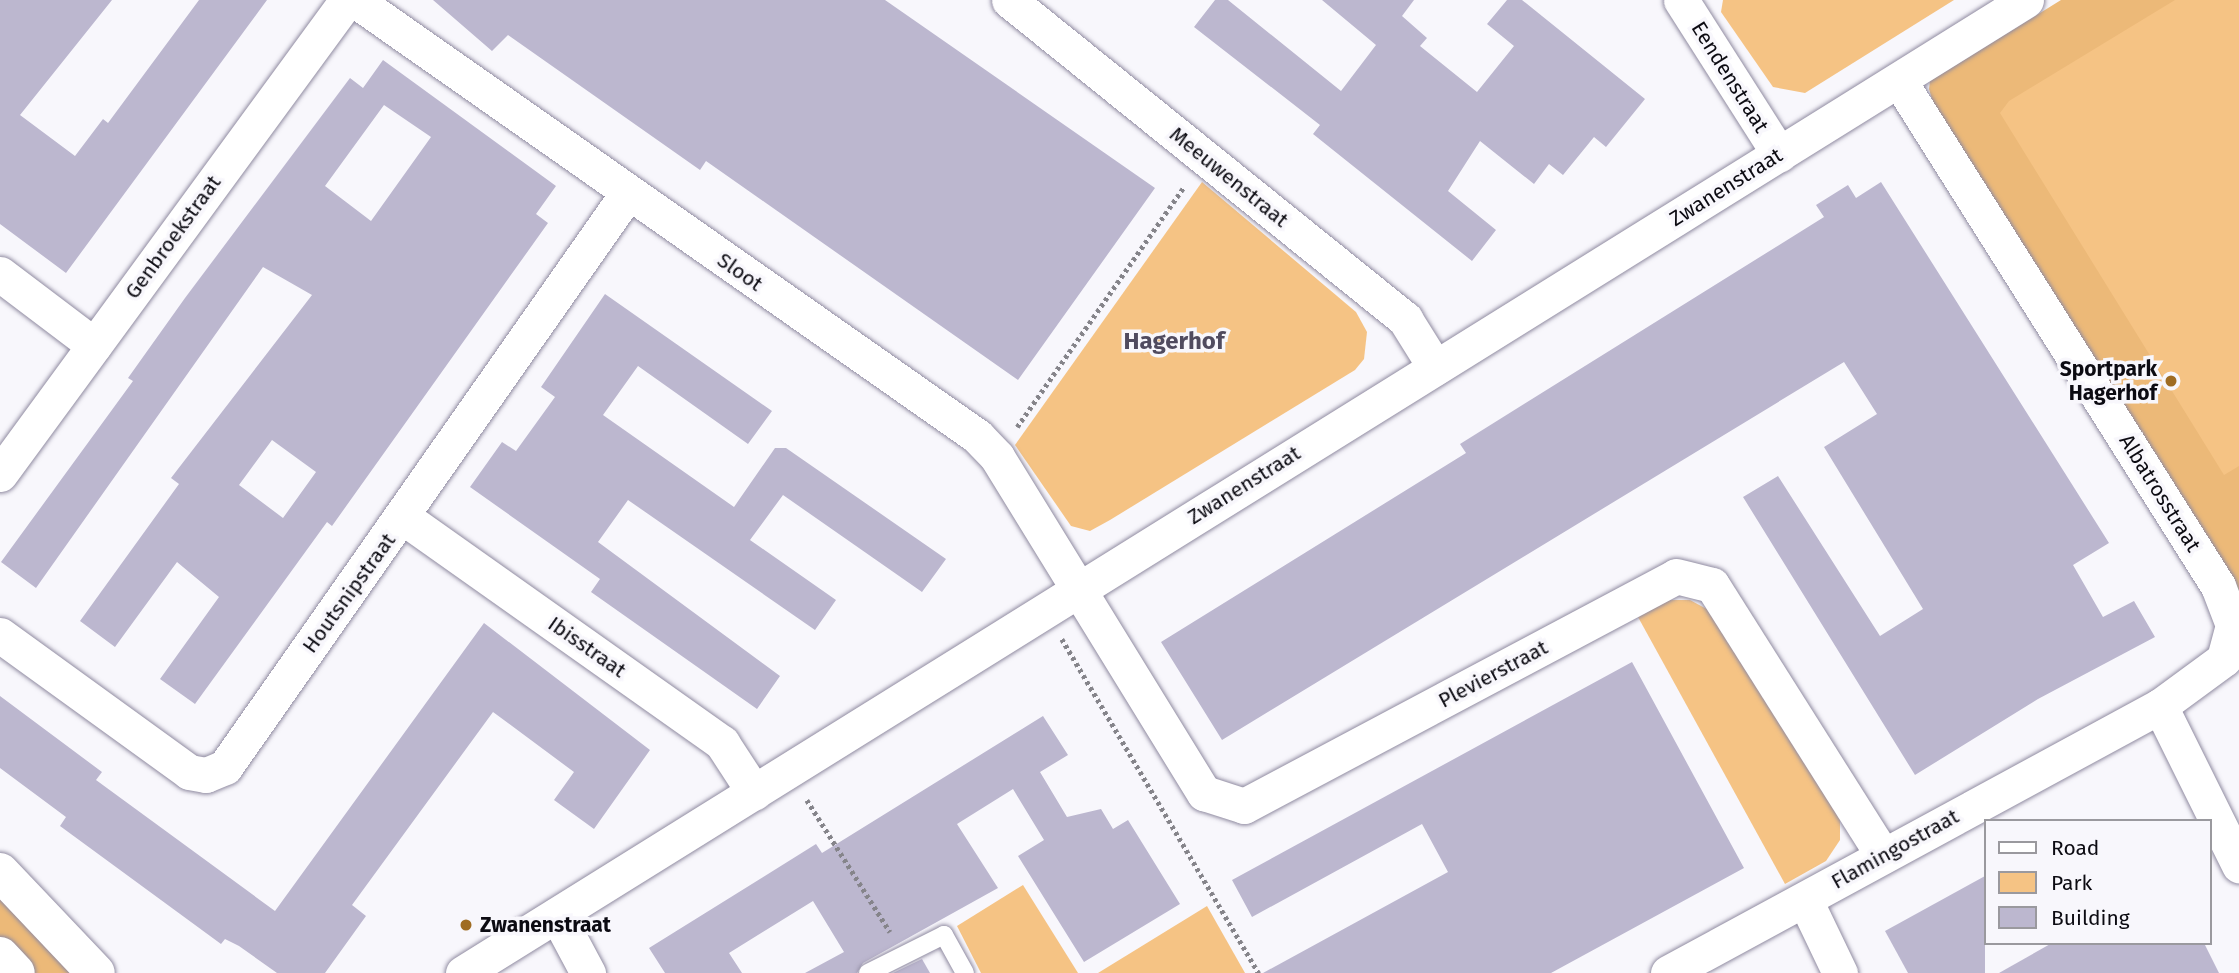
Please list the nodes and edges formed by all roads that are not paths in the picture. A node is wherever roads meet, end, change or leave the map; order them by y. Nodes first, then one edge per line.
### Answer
1 (347, 0) edge
2 (355, 0) edge
3 (1009, 0) edge
4 (1681, 0) edge
5 (2026, 0) edge
6 (1900, 82) junction
7 (1779, 154) junction
8 (627, 194) junction
9 (0, 274) edge
10 (94, 345) junction
11 (1435, 367) junction
12 (0, 474) edge
13 (404, 517) junction
14 (1077, 589) junction
15 (0, 635) edge
16 (2160, 706) junction
17 (754, 792) junction
18 (1883, 855) junction
19 (2239, 864) edge
20 (0, 872) edge
21 (1805, 900) junction
22 (557, 915) junction
23 (0, 956) edge
24 (16, 973) edge
25 (96, 973) edge
26 (463, 973) edge
27 (588, 973) edge
28 (868, 973) edge
29 (965, 973) edge
30 (1668, 973) edge
31 (1840, 973) edge

1 - 10 street, Genbroekstraat
2 - 8 street, Sloot
3 - 11 street, Meeuwenstraat
4 - 7 street, Eendenstraat
5 - 6 street, Zwanenstraat
6 - 7 street, Zwanenstraat
6 - 16 street, Albatrosstraat
7 - 11 street, Zwanenstraat
8 - 13 street, Houtsnipstraat
8 - 14 street, Sloot
9 - 10 street
10 - 12 street, Genbroekstraat
11 - 14 street, Zwanenstraat
13 - 15 street, Houtsnipstraat
13 - 17 street, Ibisstraat
14 - 17 street, Zwanenstraat
14 - 18 street, Plevierstraat
16 - 18 street, Flamingostraat
16 - 19 street
17 - 22 street, Zwanenstraat
18 - 21 street, Flamingostraat
20 - 25 street
21 - 30 street, Flamingostraat
21 - 31 street
22 - 26 street, Zwanenstraat
22 - 27 street
23 - 24 street
28 - 29 lane

